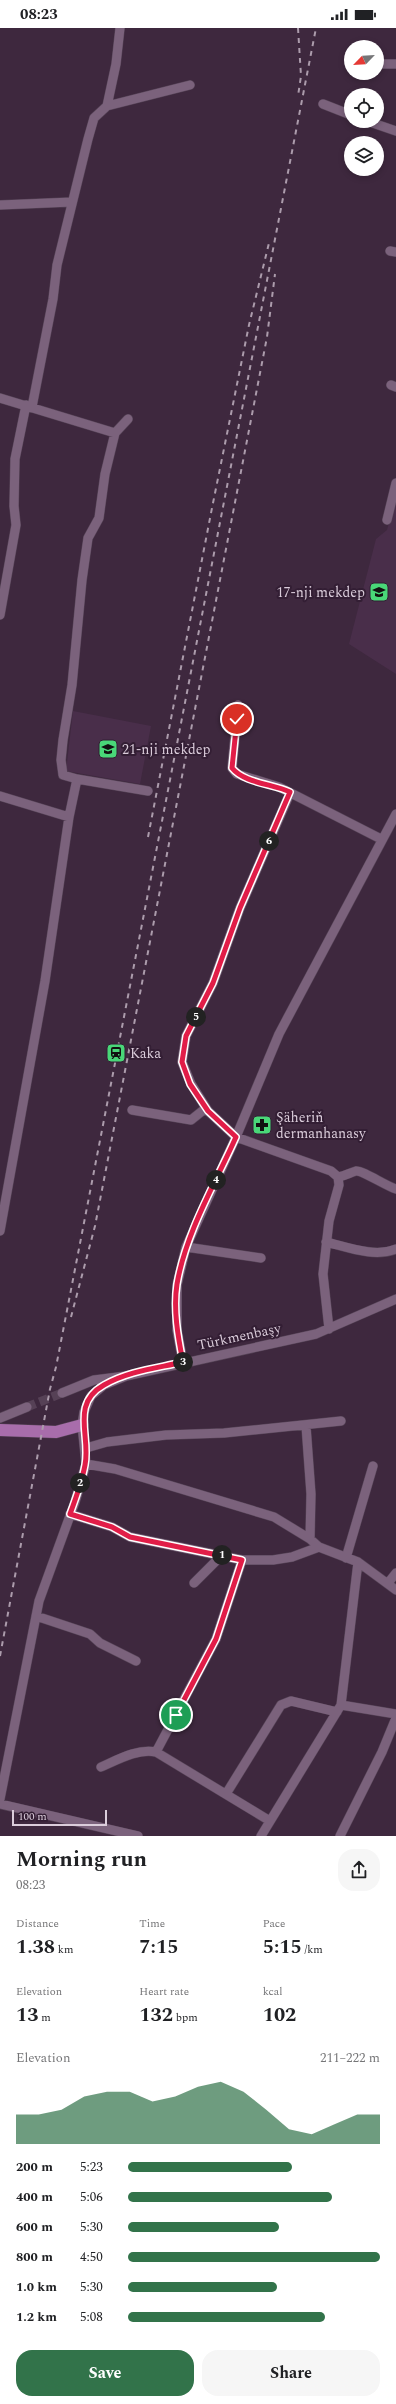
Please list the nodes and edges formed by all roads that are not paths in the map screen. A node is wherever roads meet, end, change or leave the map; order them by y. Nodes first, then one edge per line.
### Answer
1 (120, 28) edge
2 (384, 64) edge
3 (396, 64) edge
4 (190, 85) dead end
5 (323, 104) dead end
6 (107, 106) junction
7 (344, 112) edge
8 (384, 127) edge
9 (396, 131) edge
10 (72, 202) junction
11 (0, 206) edge
12 (0, 398) edge
13 (29, 406) junction
14 (128, 419) dead end
15 (114, 433) junction
16 (396, 483) edge
17 (387, 520) dead end
18 (0, 616) edge
19 (238, 705) dead end
20 (77, 779) junction
21 (148, 790) dead end
22 (290, 792) junction
23 (0, 796) edge
24 (396, 814) edge
25 (69, 817) junction
26 (381, 839) junction
27 (206, 1108) junction
28 (132, 1110) dead end
29 (236, 1137) junction
30 (338, 1177) junction
31 (396, 1189) edge
32 (1, 1214) edge
33 (0, 1231) edge
34 (326, 1242) junction
35 (186, 1247) junction
36 (396, 1249) edge
37 (261, 1258) dead end
38 (396, 1299) edge
39 (329, 1329) junction
40 (183, 1362) junction
41 (126, 1376) junction
42 (62, 1393) tunnel mouth
43 (27, 1407) tunnel mouth
44 (0, 1418) edge
45 (341, 1421) dead end
46 (82, 1425) junction
47 (306, 1426) junction
48 (0, 1430) edge
49 (86, 1448) junction
50 (86, 1464) junction
51 (373, 1466) dead end
52 (70, 1514) junction
53 (310, 1539) junction
54 (319, 1547) junction
55 (222, 1555) junction
56 (346, 1558) junction
57 (242, 1560) junction
58 (358, 1562) junction
59 (396, 1573) edge
60 (194, 1583) dead end
61 (388, 1583) junction
62 (396, 1590) edge
63 (36, 1616) junction
64 (136, 1661) dead end
65 (339, 1708) junction
66 (396, 1714) edge
67 (396, 1718) edge
68 (156, 1752) junction
69 (101, 1767) dead end
70 (226, 1794) junction
71 (0, 1799) edge
72 (0, 1804) edge
73 (270, 1821) junction
74 (118, 1834) edge
75 (138, 1836) edge
76 (261, 1836) edge
77 (340, 1836) edge

1 - 6 street
2 - 3 street
4 - 6 street
5 - 7 street
6 - 10 street
8 - 9 street
10 - 11 street
10 - 13 street
12 - 13 street
13 - 15 street
13 - 18 street
14 - 15 street
15 - 20 street
16 - 17 street
19 - 22 street
20 - 21 street
20 - 25 street
22 - 26 street
22 - 27 street
23 - 25 street
24 - 26 street
25 - 32 street
26 - 29 street
27 - 28 street
27 - 29 street
29 - 30 street
29 - 35 street
30 - 31 street
30 - 34 street
32 - 33 street
34 - 36 street
34 - 39 street
35 - 37 street
35 - 40 street
38 - 39 street, Türkmenbaşy
39 - 40 street, Türkmenbaşy
40 - 41 street, Türkmenbaşy
41 - 42 street, Türkmenbaşy
41 - 46 street
43 - 44 street
45 - 47 street
46 - 48 main road
46 - 49 street
47 - 49 street
47 - 53 street
49 - 50 street
50 - 52 street
50 - 53 street
51 - 56 street
52 - 55 street
52 - 63 street
53 - 54 street
54 - 56 street
54 - 57 street
55 - 57 street
55 - 60 street
56 - 58 street
57 - 68 street
58 - 61 street
58 - 65 street
59 - 61 street
61 - 62 street
63 - 64 street
63 - 71 street
65 - 66 street
65 - 70 street
65 - 73 street
67 - 77 street
68 - 69 street
68 - 70 street
70 - 73 street
72 - 74 street
73 - 76 street
74 - 75 street

